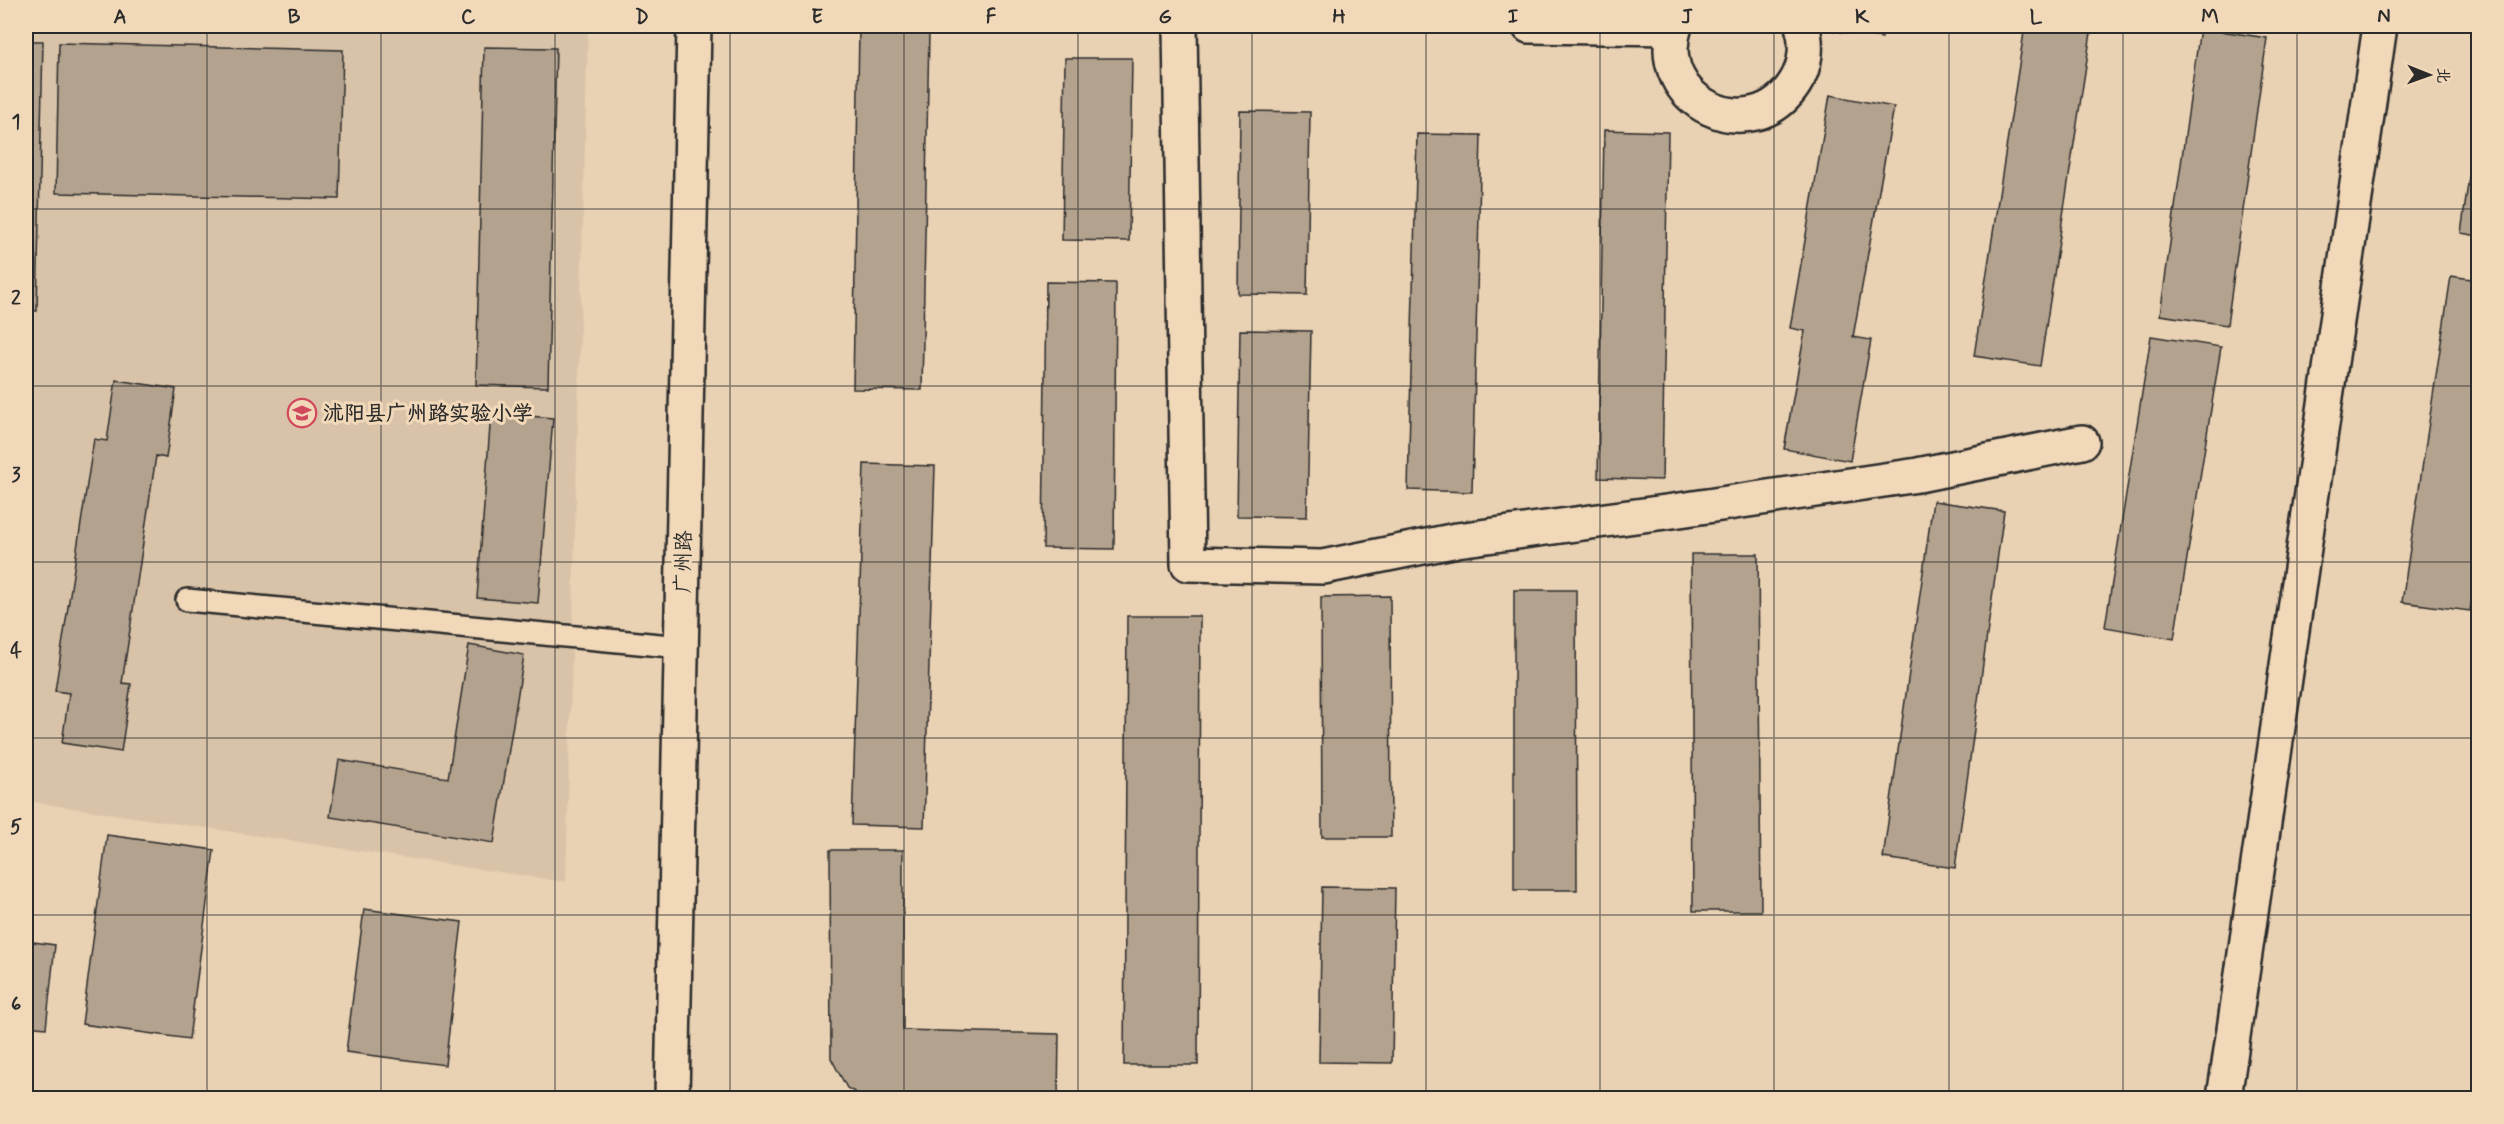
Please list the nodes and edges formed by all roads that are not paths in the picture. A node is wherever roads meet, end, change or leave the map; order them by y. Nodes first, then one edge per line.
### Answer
1 (694, 26) edge
2 (1180, 26) edge
3 (1528, 26) edge
4 (1802, 26) edge
5 (2380, 26) edge
6 (1674, 27) edge
7 (2082, 442) dead end
8 (187, 600) dead end
9 (681, 647) junction
10 (672, 1098) edge
11 (2224, 1098) edge

1 - 9 street, 广州路
2 - 7 street
3 - 6 street
4 - 6 street
5 - 11 street
8 - 9 lane
9 - 10 street, 广州路

